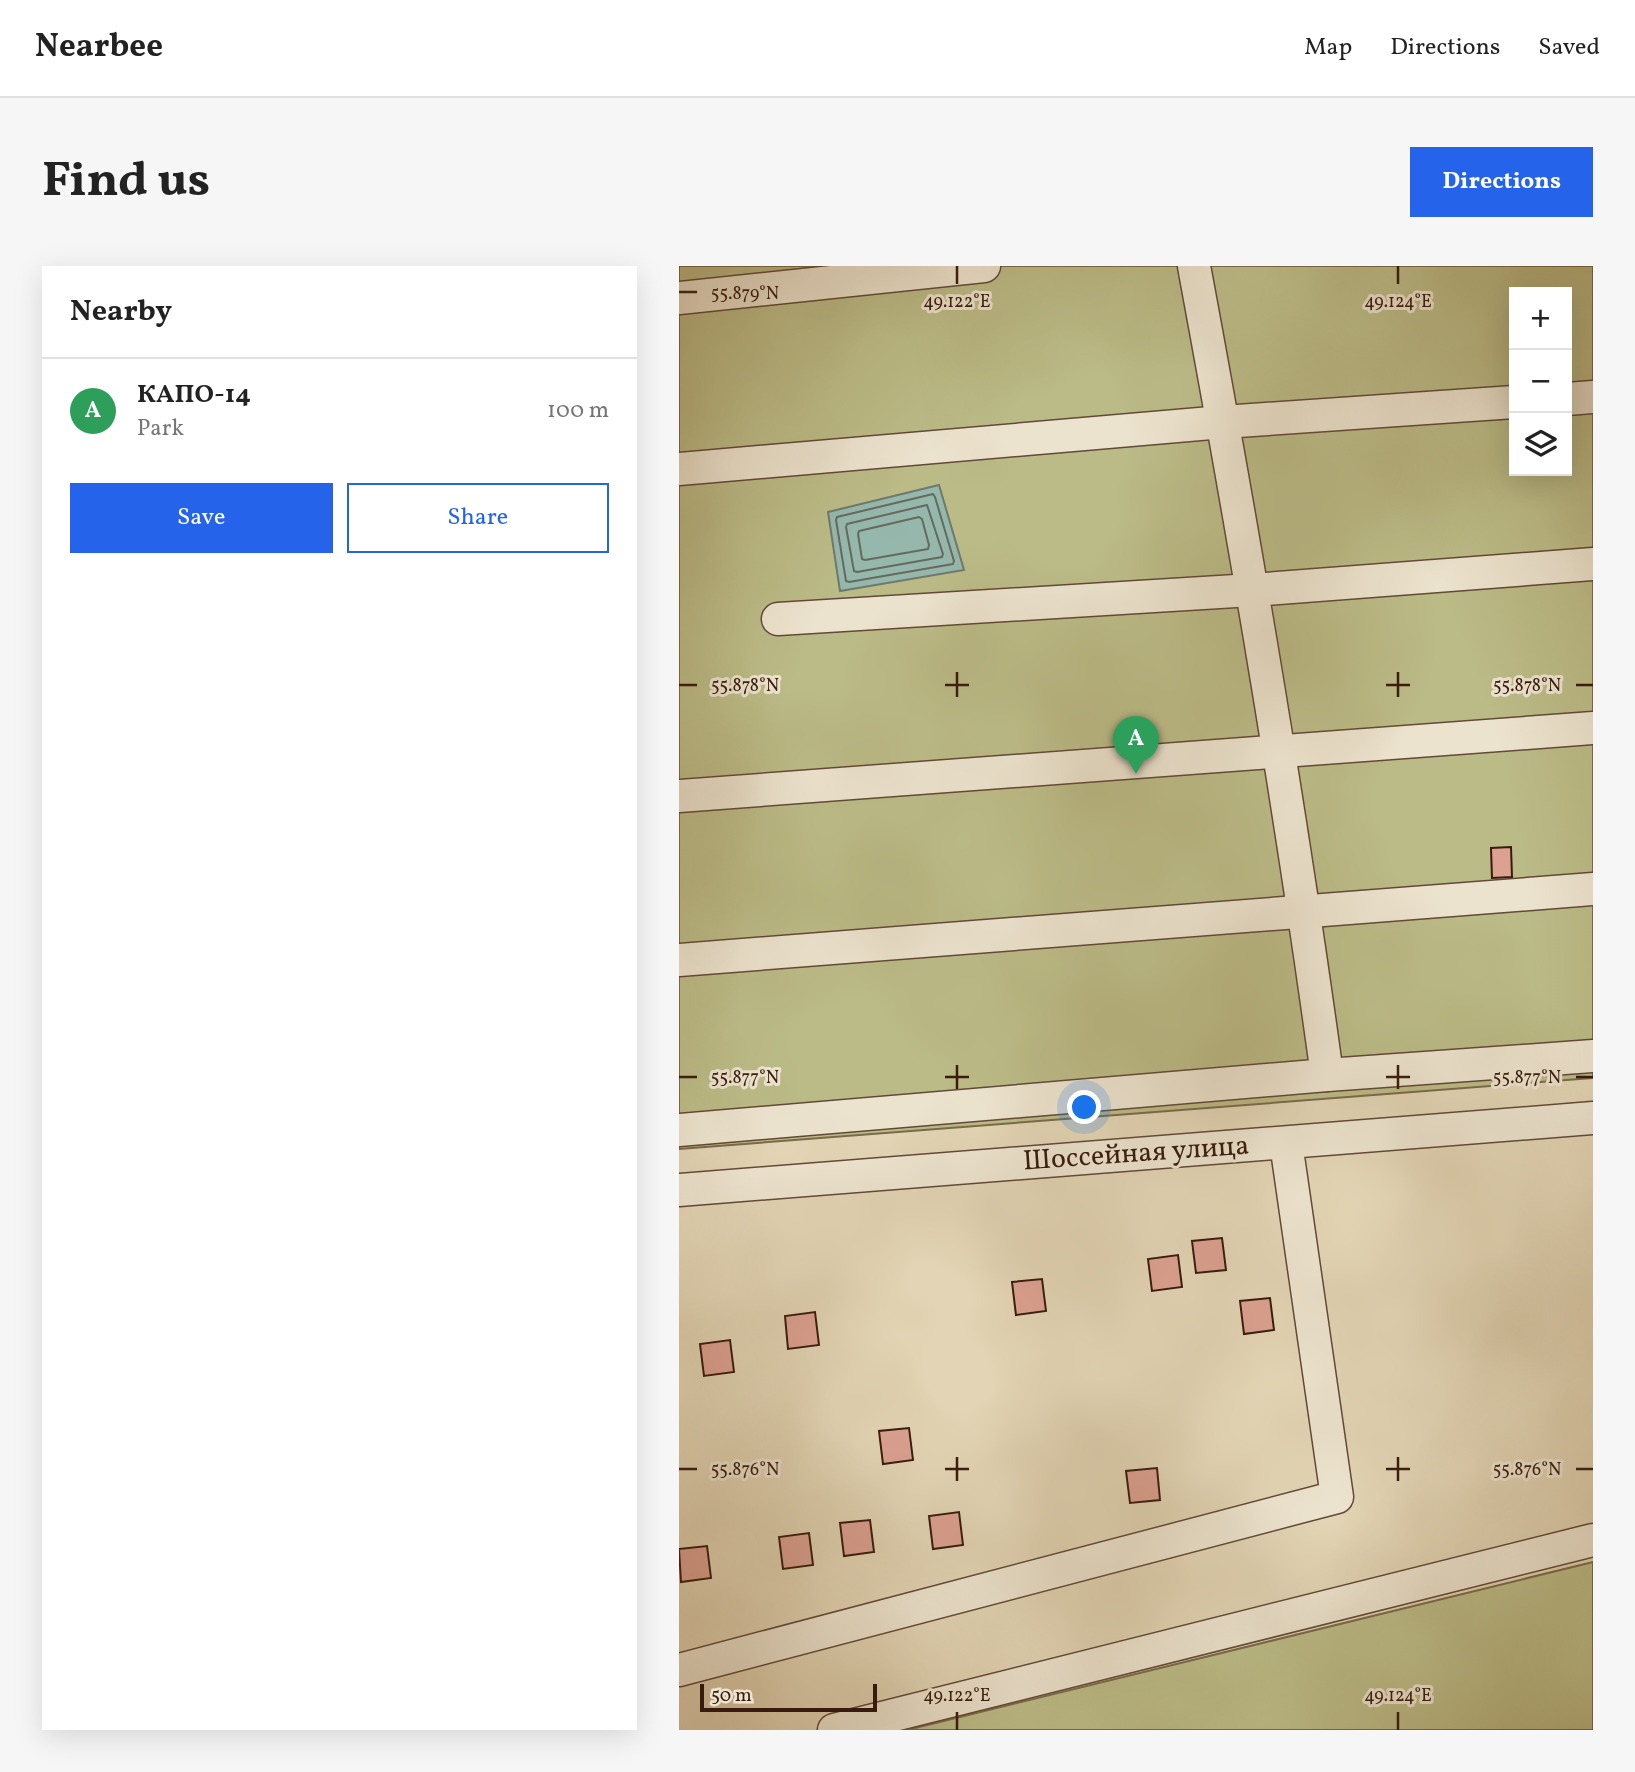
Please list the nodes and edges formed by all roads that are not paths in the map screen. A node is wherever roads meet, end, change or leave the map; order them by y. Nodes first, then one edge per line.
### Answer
1 (984, 266) edge
2 (1194, 266) edge
3 (679, 298) edge
4 (1593, 397) edge
5 (1572, 399) edge
6 (1509, 402) edge
7 (1223, 422) junction
8 (679, 469) edge
9 (1593, 564) edge
10 (1252, 590) junction
11 (778, 619) dead end
12 (1593, 728) edge
13 (1278, 751) junction
14 (679, 796) edge
15 (1593, 889) edge
16 (1304, 911) junction
17 (679, 960) edge
18 (1593, 1056) edge
19 (1327, 1075) junction
20 (1593, 1118) edge
21 (679, 1130) edge
22 (1286, 1143) junction
23 (679, 1190) edge
24 (1593, 1540) edge
25 (679, 1670) edge
26 (834, 1730) edge

1 - 3 street
2 - 7 street
4 - 5 street
6 - 7 street
7 - 8 street
7 - 10 street
9 - 10 street
10 - 11 street
10 - 13 street
12 - 13 street
13 - 14 street
13 - 16 street
15 - 16 street
16 - 17 street
16 - 19 street
18 - 19 street
19 - 21 street
20 - 22 street, Шоссейная улица
22 - 23 street, Шоссейная улица
22 - 25 street
24 - 26 street

